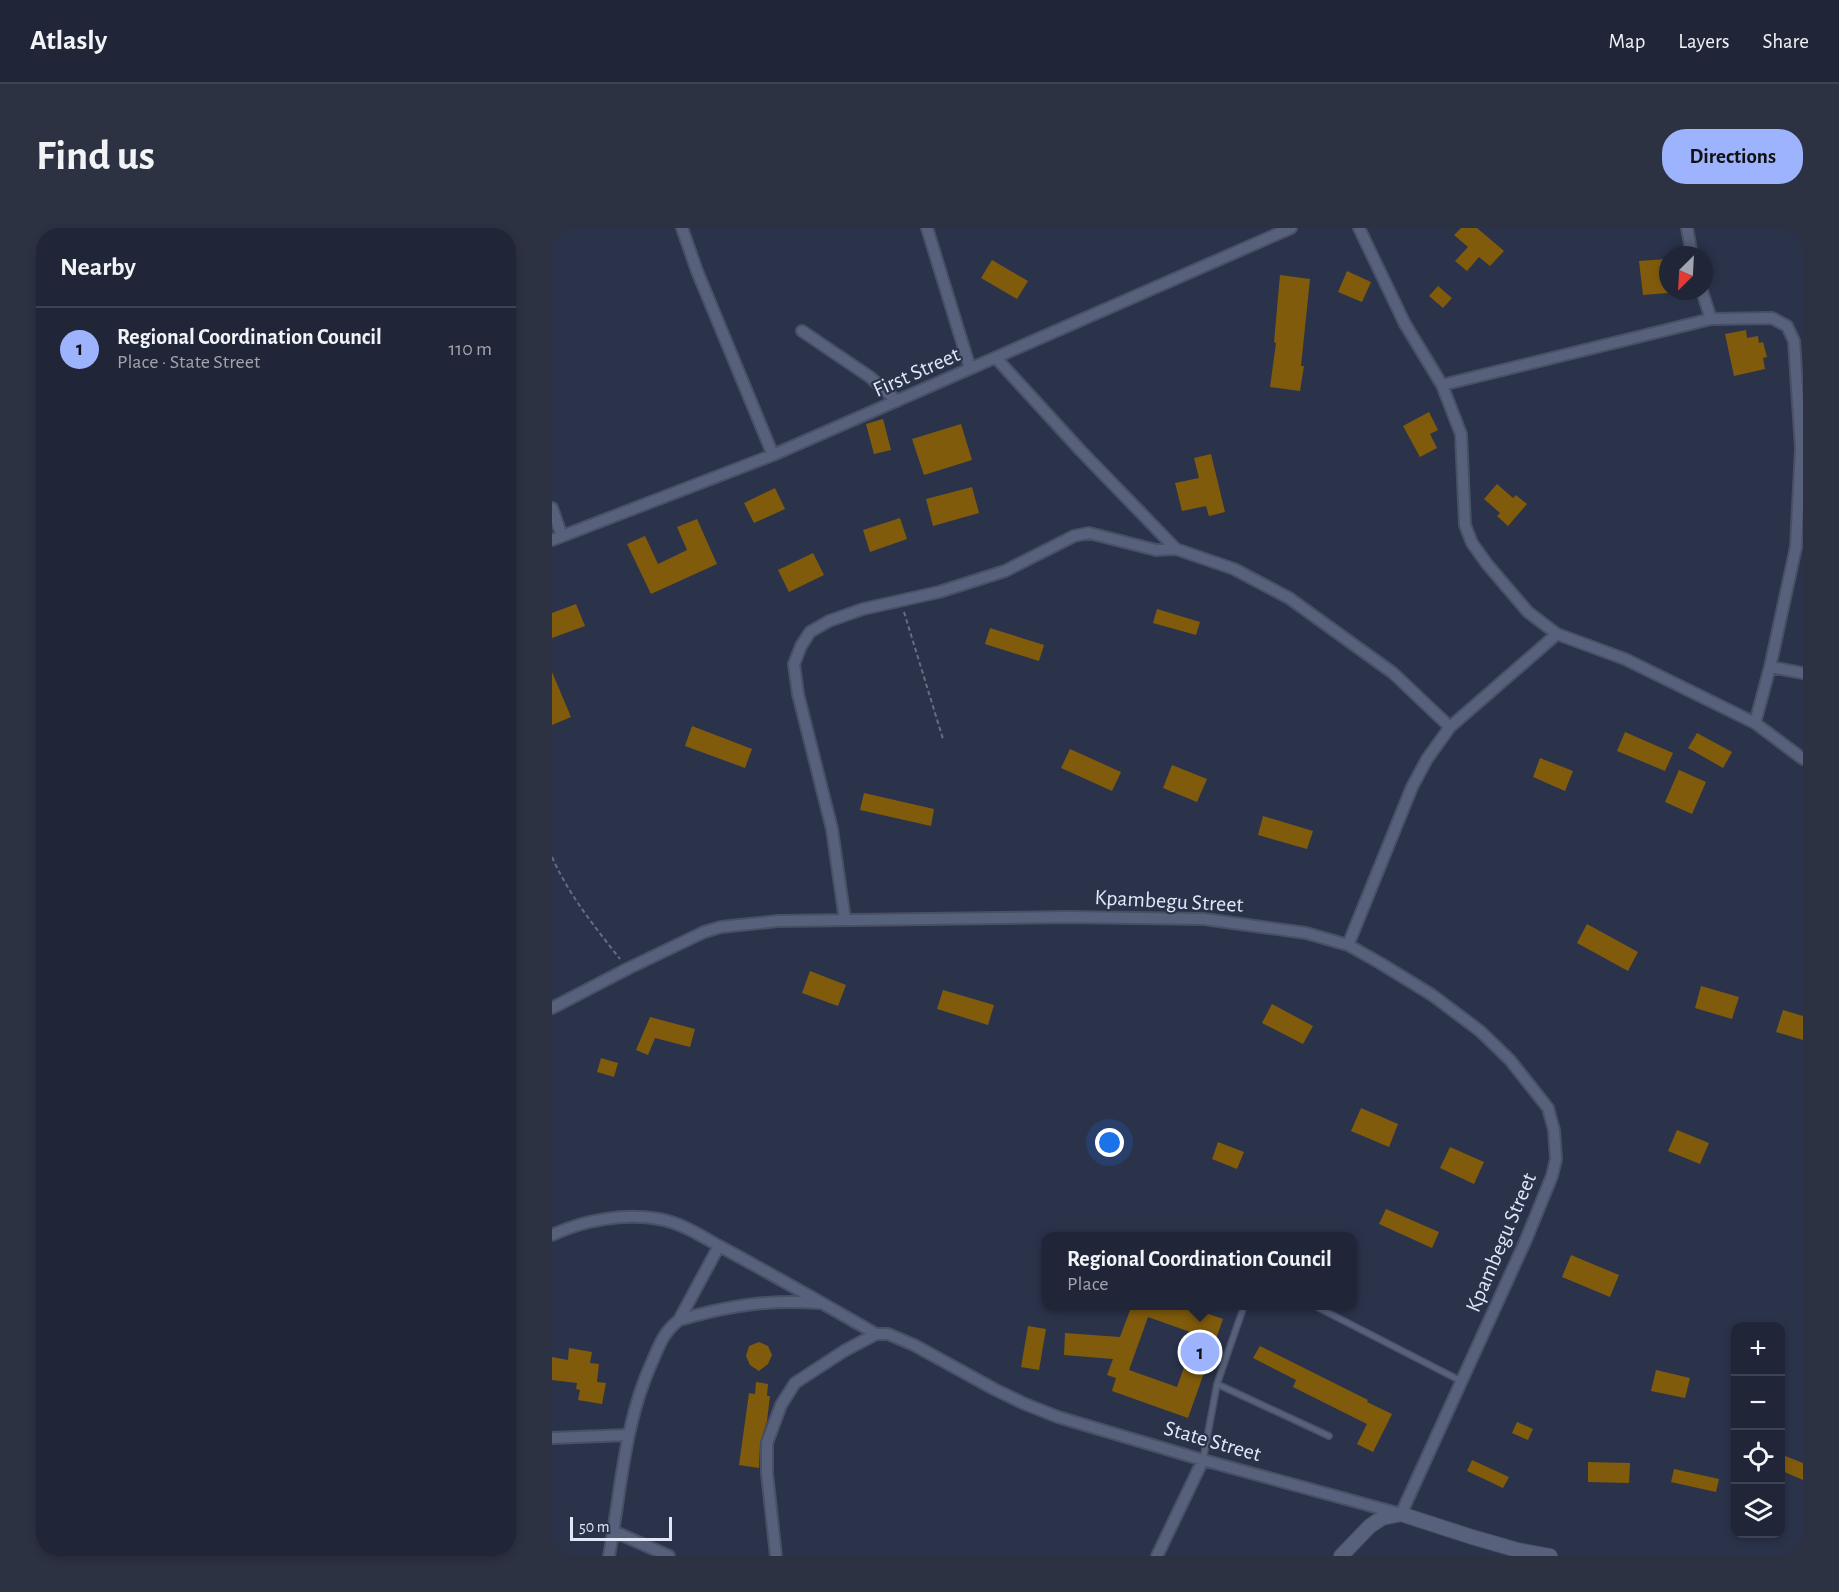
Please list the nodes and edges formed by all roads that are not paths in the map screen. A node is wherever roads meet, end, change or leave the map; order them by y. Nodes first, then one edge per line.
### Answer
1 (682, 228) edge
2 (927, 228) edge
3 (1291, 228) edge
4 (1359, 228) edge
5 (1687, 228) edge
6 (1690, 246) edge
7 (1705, 300) edge
8 (1711, 319) junction
9 (802, 331) dead end
10 (996, 358) junction
11 (970, 368) junction
12 (1442, 385) junction
13 (897, 401) junction
14 (1802, 448) edge
15 (773, 456) junction
16 (552, 508) edge
17 (557, 538) edge
18 (1800, 547) edge
19 (1176, 549) junction
20 (1557, 634) junction
21 (1770, 667) junction
22 (1803, 673) edge
23 (1755, 723) junction
24 (1450, 727) junction
25 (1803, 759) edge
26 (845, 920) junction
27 (1348, 945) junction
28 (552, 1008) edge
29 (552, 1235) edge
30 (719, 1246) junction
31 (822, 1303) junction
32 (1242, 1310) edge
33 (1325, 1310) edge
34 (679, 1320) junction
35 (876, 1334) junction
36 (1461, 1381) junction
37 (1217, 1384) junction
38 (628, 1435) junction
39 (1329, 1436) dead end
40 (552, 1438) edge
41 (1203, 1460) junction
42 (1401, 1514) junction
43 (614, 1531) junction
44 (609, 1556) edge
45 (669, 1556) edge
46 (776, 1556) edge
47 (1156, 1556) edge
48 (1341, 1556) edge
49 (1550, 1556) edge

1 - 15 street
2 - 11 street
3 - 10 street, First Street
4 - 12 street
5 - 6 street
7 - 8 street
8 - 12 street
8 - 14 street
9 - 13 street
10 - 11 street, First Street
10 - 19 street
11 - 13 street, First Street
12 - 20 street
13 - 15 street, First Street
14 - 18 street
15 - 17 street, First Street
16 - 17 street
18 - 21 street
19 - 24 street
19 - 26 street
20 - 23 street
20 - 24 street
21 - 22 street
21 - 23 street
23 - 25 street
24 - 27 street
26 - 27 street, Kpambegu Street
26 - 28 street, Kpambegu Street
27 - 36 street, Kpambegu Street
29 - 30 street, State Street
30 - 31 street, State Street
30 - 34 street
31 - 34 street
31 - 35 street, State Street
32 - 37 lane
33 - 36 lane
34 - 38 street
35 - 41 street, State Street
35 - 46 street
36 - 42 street, Kpambegu Street
37 - 39 lane
37 - 41 lane
38 - 40 street
38 - 43 street
41 - 42 street, State Street
41 - 47 street
42 - 48 street
42 - 49 street, State Street
43 - 44 street
43 - 45 street

